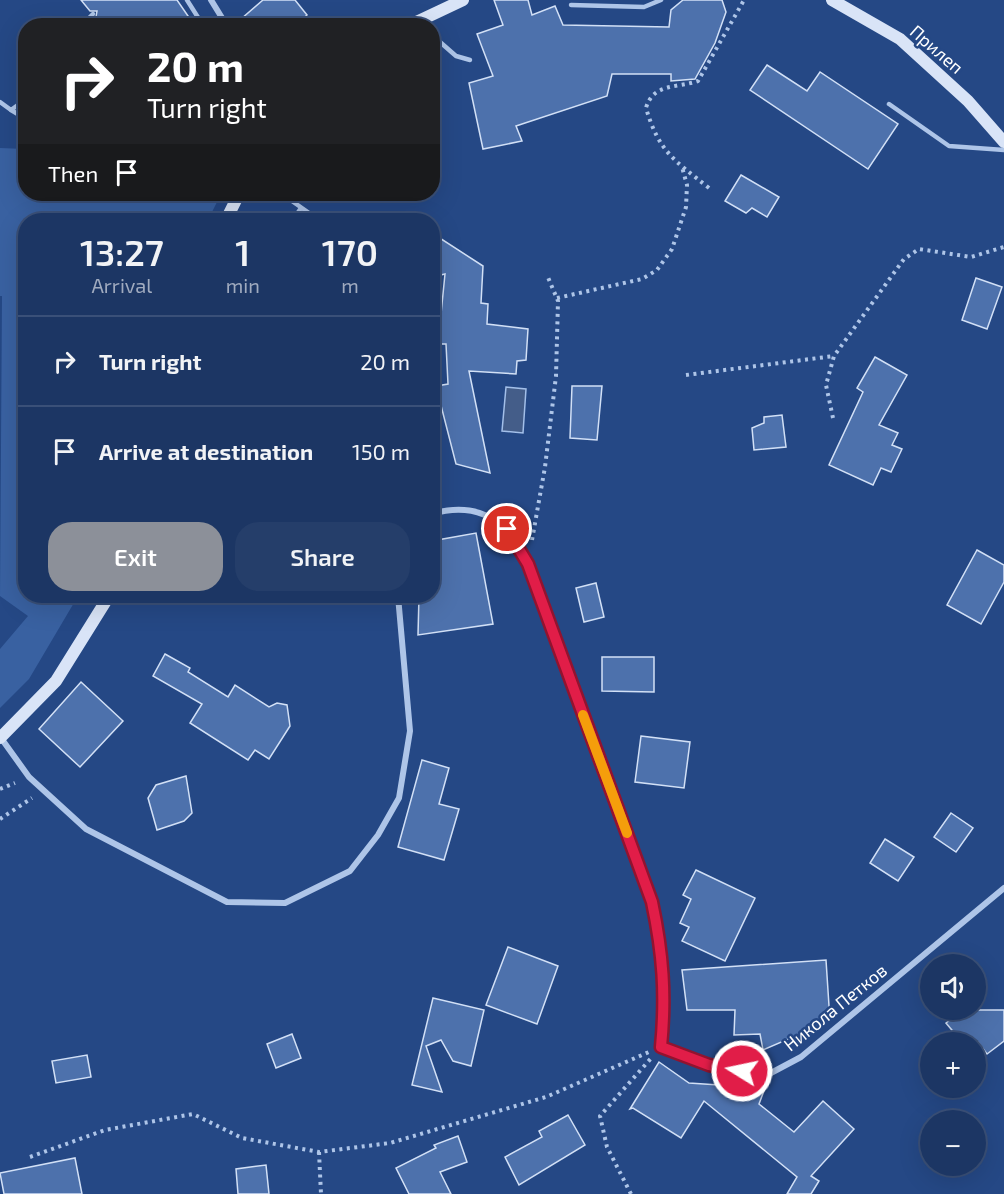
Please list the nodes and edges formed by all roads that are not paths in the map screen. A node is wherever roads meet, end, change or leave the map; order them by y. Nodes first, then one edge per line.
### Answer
1 (187, 0) edge
2 (211, 0) edge
3 (463, 0) edge
4 (661, 0) edge
5 (832, 0) edge
6 (572, 5) dead end
7 (93, 14) dead end
8 (89, 18) edge
9 (199, 18) edge
10 (222, 18) edge
11 (426, 18) edge
12 (440, 42) edge
13 (470, 60) dead end
14 (0, 102) edge
15 (18, 105) edge
16 (889, 105) dead end
17 (11, 110) junction
18 (18, 114) edge
19 (1004, 142) edge
20 (1004, 150) edge
21 (292, 201) edge
22 (301, 207) junction
23 (297, 213) edge
24 (309, 213) edge
25 (440, 512) edge
26 (104, 603) edge
27 (399, 603) edge
28 (0, 738) edge
29 (1004, 888) edge

1 - 9 lane
2 - 10 street
3 - 11 street
4 - 6 lane
5 - 19 street, Прилеп
7 - 8 lane
12 - 13 lane
14 - 17 lane
15 - 17 lane
16 - 20 lane
17 - 18 lane
21 - 22 lane
22 - 23 lane
22 - 24 lane
25 - 29 street, Никола Петков
26 - 28 street
27 - 28 street

